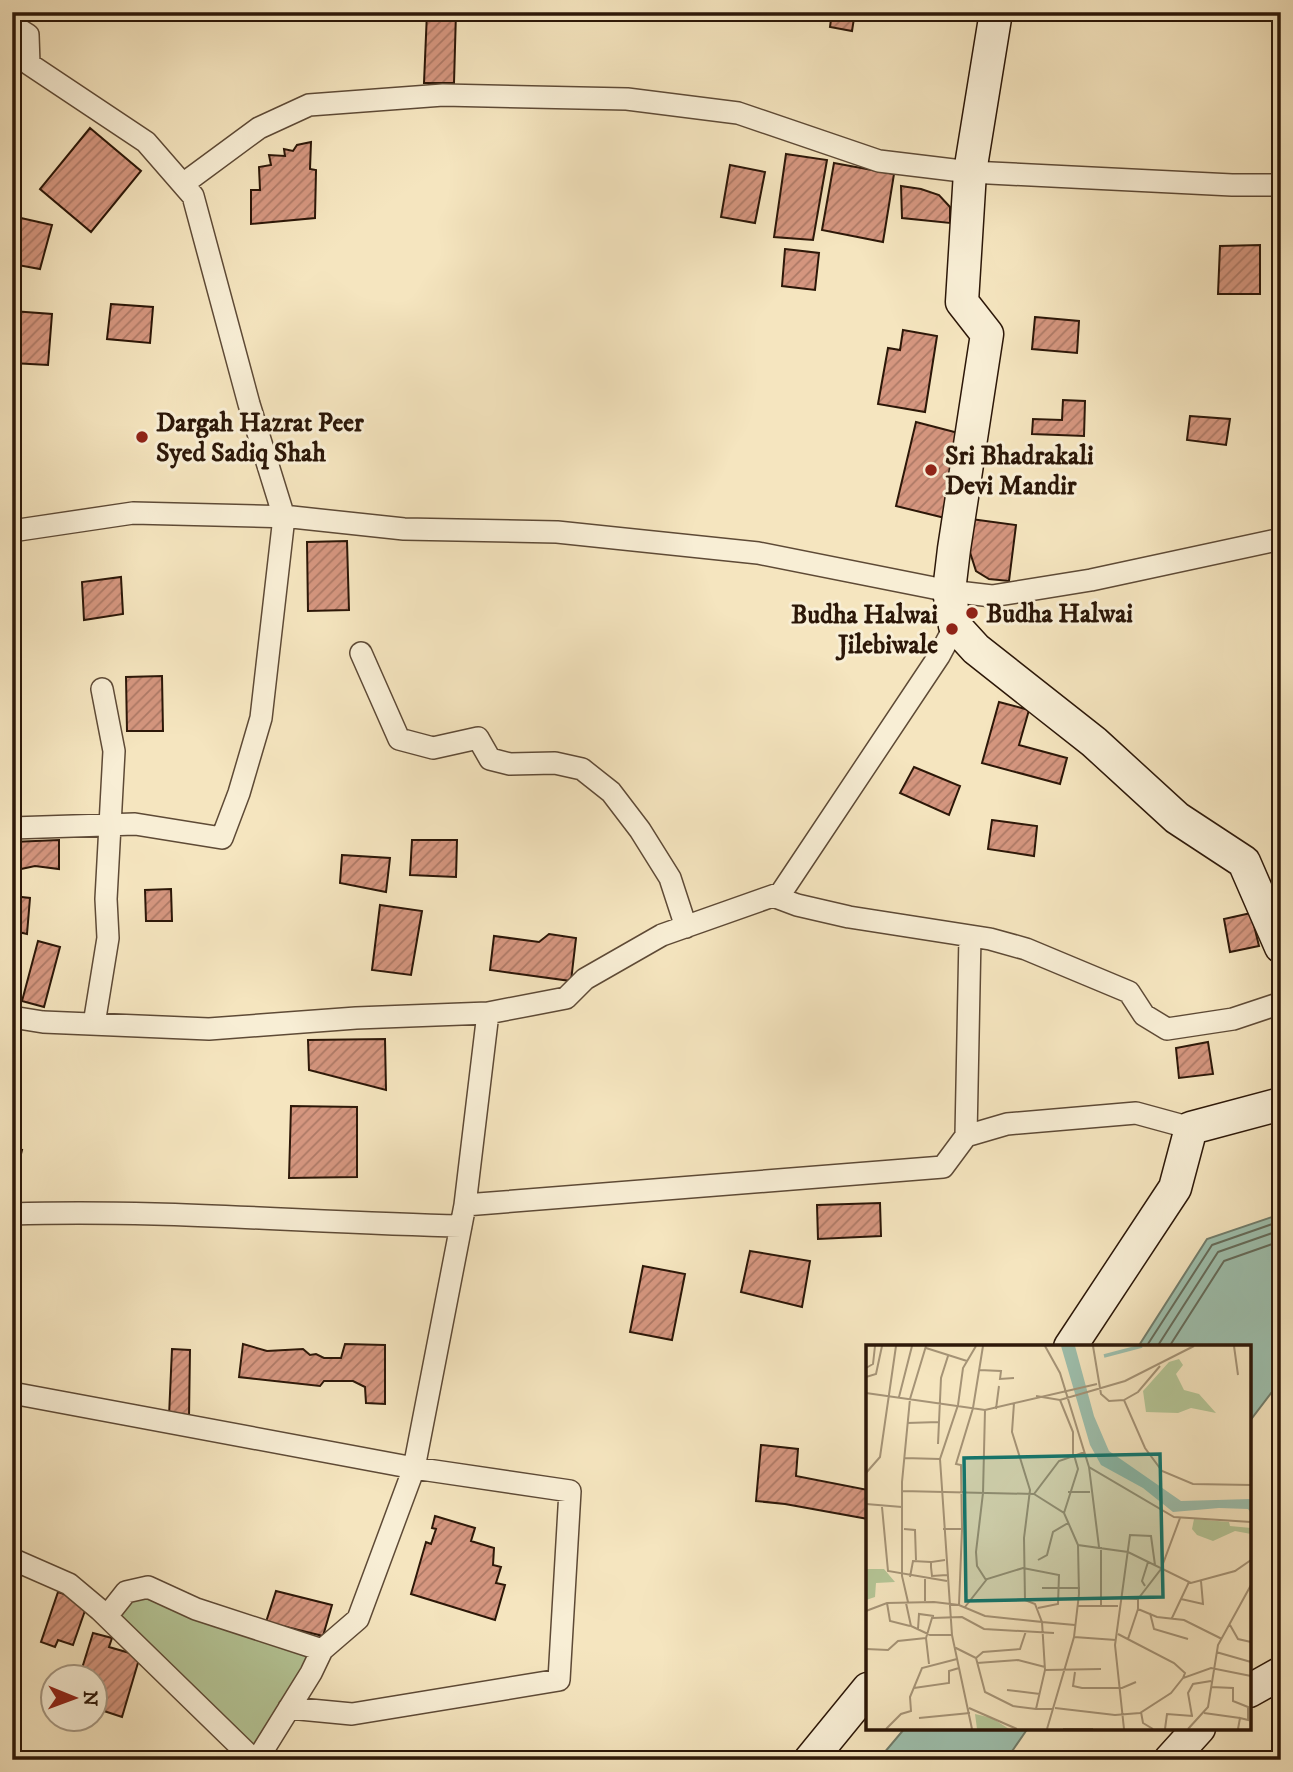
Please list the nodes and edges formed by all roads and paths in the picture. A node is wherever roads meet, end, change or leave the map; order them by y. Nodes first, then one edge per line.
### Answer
1 (996, 12) edge
2 (12, 25) edge
3 (970, 172) junction
4 (183, 184) junction
5 (1281, 185) edge
6 (284, 517) junction
7 (12, 531) edge
8 (1281, 539) edge
9 (949, 591) junction
10 (955, 626) junction
11 (361, 653) dead end
12 (102, 689) dead end
13 (111, 825) junction
14 (12, 828) edge
15 (773, 896) junction
16 (686, 927) junction
17 (970, 936) junction
18 (1281, 947) edge
19 (1281, 1003) edge
20 (488, 1013) junction
21 (12, 1017) edge
22 (94, 1024) junction
23 (1281, 1104) edge
24 (1191, 1128) junction
25 (966, 1136) junction
26 (465, 1205) junction
27 (12, 1214) edge
28 (461, 1226) junction
29 (1071, 1345) edge
30 (12, 1393) edge
31 (414, 1468) junction
32 (12, 1559) edge
33 (107, 1616) junction
34 (322, 1650) junction
35 (1281, 1673) edge
36 (1251, 1690) edge
37 (866, 1691) edge
38 (289, 1708) junction
39 (1197, 1730) edge
40 (256, 1760) edge
41 (810, 1760) edge
42 (1170, 1760) edge

1 - 3 street
2 - 4 street
3 - 4 street
3 - 5 street
3 - 9 street
4 - 6 street
6 - 7 street
6 - 9 street
6 - 13 street
8 - 9 street
9 - 10 street
10 - 15 street
10 - 18 street
11 - 16 street
12 - 13 street
13 - 14 street
13 - 22 street
15 - 16 street
15 - 17 street
16 - 20 street
17 - 19 street
17 - 25 street
20 - 22 street
20 - 26 street
21 - 22 street
23 - 24 street
24 - 25 street
24 - 29 street
25 - 26 street
26 - 28 street
27 - 28 street
28 - 31 street
30 - 31 street
31 - 34 street
31 - 38 street
32 - 33 street
33 - 34 street
33 - 40 street
34 - 38 street
35 - 36 street
37 - 41 street
38 - 40 street
39 - 42 street

